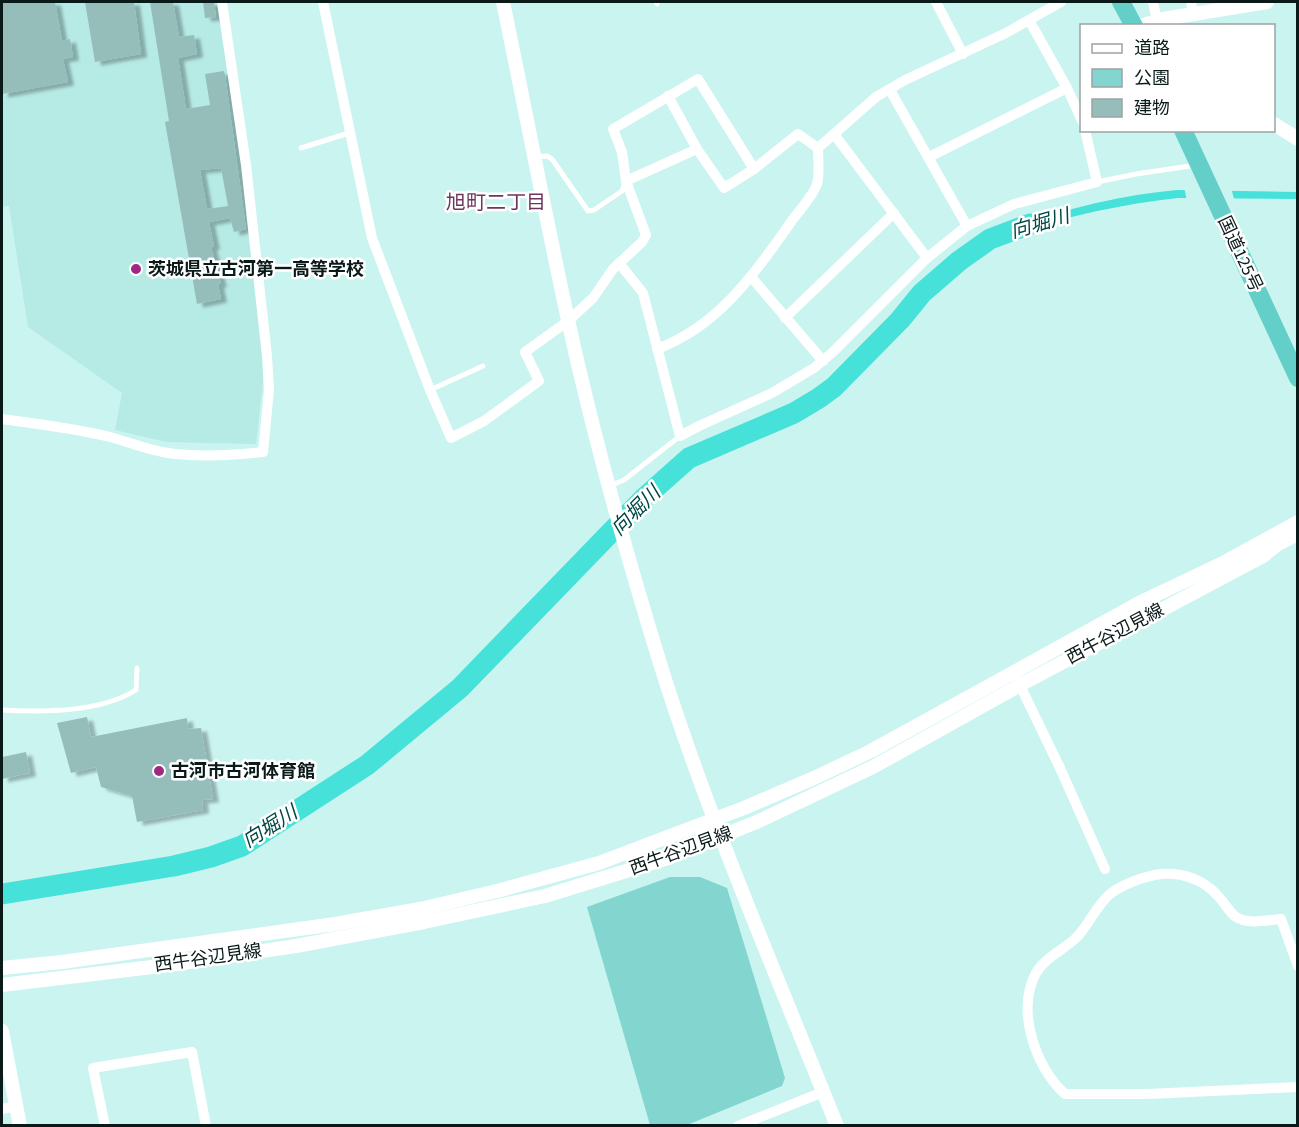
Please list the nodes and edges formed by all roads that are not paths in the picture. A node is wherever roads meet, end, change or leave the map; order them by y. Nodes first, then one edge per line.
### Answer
1 (222, 2) edge
2 (323, 2) edge
3 (503, 2) edge
4 (936, 2) edge
5 (1061, 2) edge
6 (1121, 2) edge
7 (1153, 2) edge
8 (1260, 2) edge
9 (1192, 8) edge
10 (1029, 20) junction
11 (1156, 21) junction
12 (1133, 24) edge
13 (1147, 24) edge
14 (963, 54) junction
15 (1067, 88) junction
16 (890, 90) junction
17 (668, 96) junction
18 (1080, 117) edge
19 (1275, 125) edge
20 (1085, 132) edge
21 (1184, 132) edge
22 (349, 133) junction
23 (834, 135) junction
24 (1298, 139) edge
25 (301, 148) dead end
26 (818, 148) junction
27 (697, 149) junction
28 (534, 157) junction
29 (929, 157) junction
30 (754, 169) junction
31 (1202, 172) junction
32 (626, 181) junction
33 (1097, 182) junction
34 (894, 213) junction
35 (967, 226) junction
36 (927, 258) junction
37 (619, 263) junction
38 (752, 278) junction
39 (785, 318) junction
40 (568, 321) junction
41 (657, 349) junction
42 (822, 361) junction
43 (483, 366) dead end
44 (1298, 378) edge
45 (430, 390) junction
46 (2, 419) edge
47 (680, 436) junction
48 (609, 487) junction
49 (1298, 522) edge
50 (1298, 534) edge
51 (137, 668) dead end
52 (1017, 679) junction
53 (2, 710) edge
54 (714, 820) junction
55 (721, 838) junction
56 (1104, 869) dead end
57 (1298, 966) edge
58 (2, 968) edge
59 (2, 986) edge
60 (2, 1031) edge
61 (1298, 1087) edge
62 (823, 1092) junction
63 (16, 1106) junction
64 (2, 1109) edge
65 (20, 1125) edge
66 (105, 1125) edge
67 (206, 1125) edge
68 (738, 1125) edge
69 (837, 1125) edge

1 - 46 street
2 - 22 street
3 - 28 street
4 - 14 street
5 - 10 street
6 - 12 highway
7 - 11 street
8 - 9 street
9 - 11 street
10 - 14 street
10 - 15 street
11 - 13 street
14 - 16 street
15 - 18 street
15 - 29 street
16 - 23 street
16 - 29 street
17 - 27 street
17 - 30 street
17 - 32 street
19 - 24 street
20 - 33 street
21 - 31 highway, 国道125号
22 - 25 lane
22 - 45 street
23 - 26 street
23 - 34 street
26 - 30 street
26 - 38 street
27 - 30 street
27 - 32 street
28 - 32 lane
28 - 40 street
29 - 35 street
31 - 33 lane
31 - 44 highway, 国道125号
32 - 37 street
33 - 35 street
34 - 36 street
34 - 39 street
35 - 36 street
36 - 42 street
37 - 40 street
37 - 41 street
38 - 39 street
38 - 41 street
39 - 42 street
40 - 45 street
40 - 48 street
41 - 47 street
42 - 47 street
43 - 45 lane
47 - 48 lane
48 - 54 street
49 - 52 street, 西牛谷辺見線
50 - 52 street, 西牛谷辺見線
51 - 53 lane
52 - 54 street, 西牛谷辺見線
52 - 55 street, 西牛谷辺見線
52 - 56 street
54 - 55 street
54 - 58 street, 西牛谷辺見線
55 - 59 street, 西牛谷辺見線
55 - 62 street
57 - 61 street
60 - 63 street
62 - 68 street
62 - 69 street
63 - 64 street
63 - 65 street
66 - 67 street

